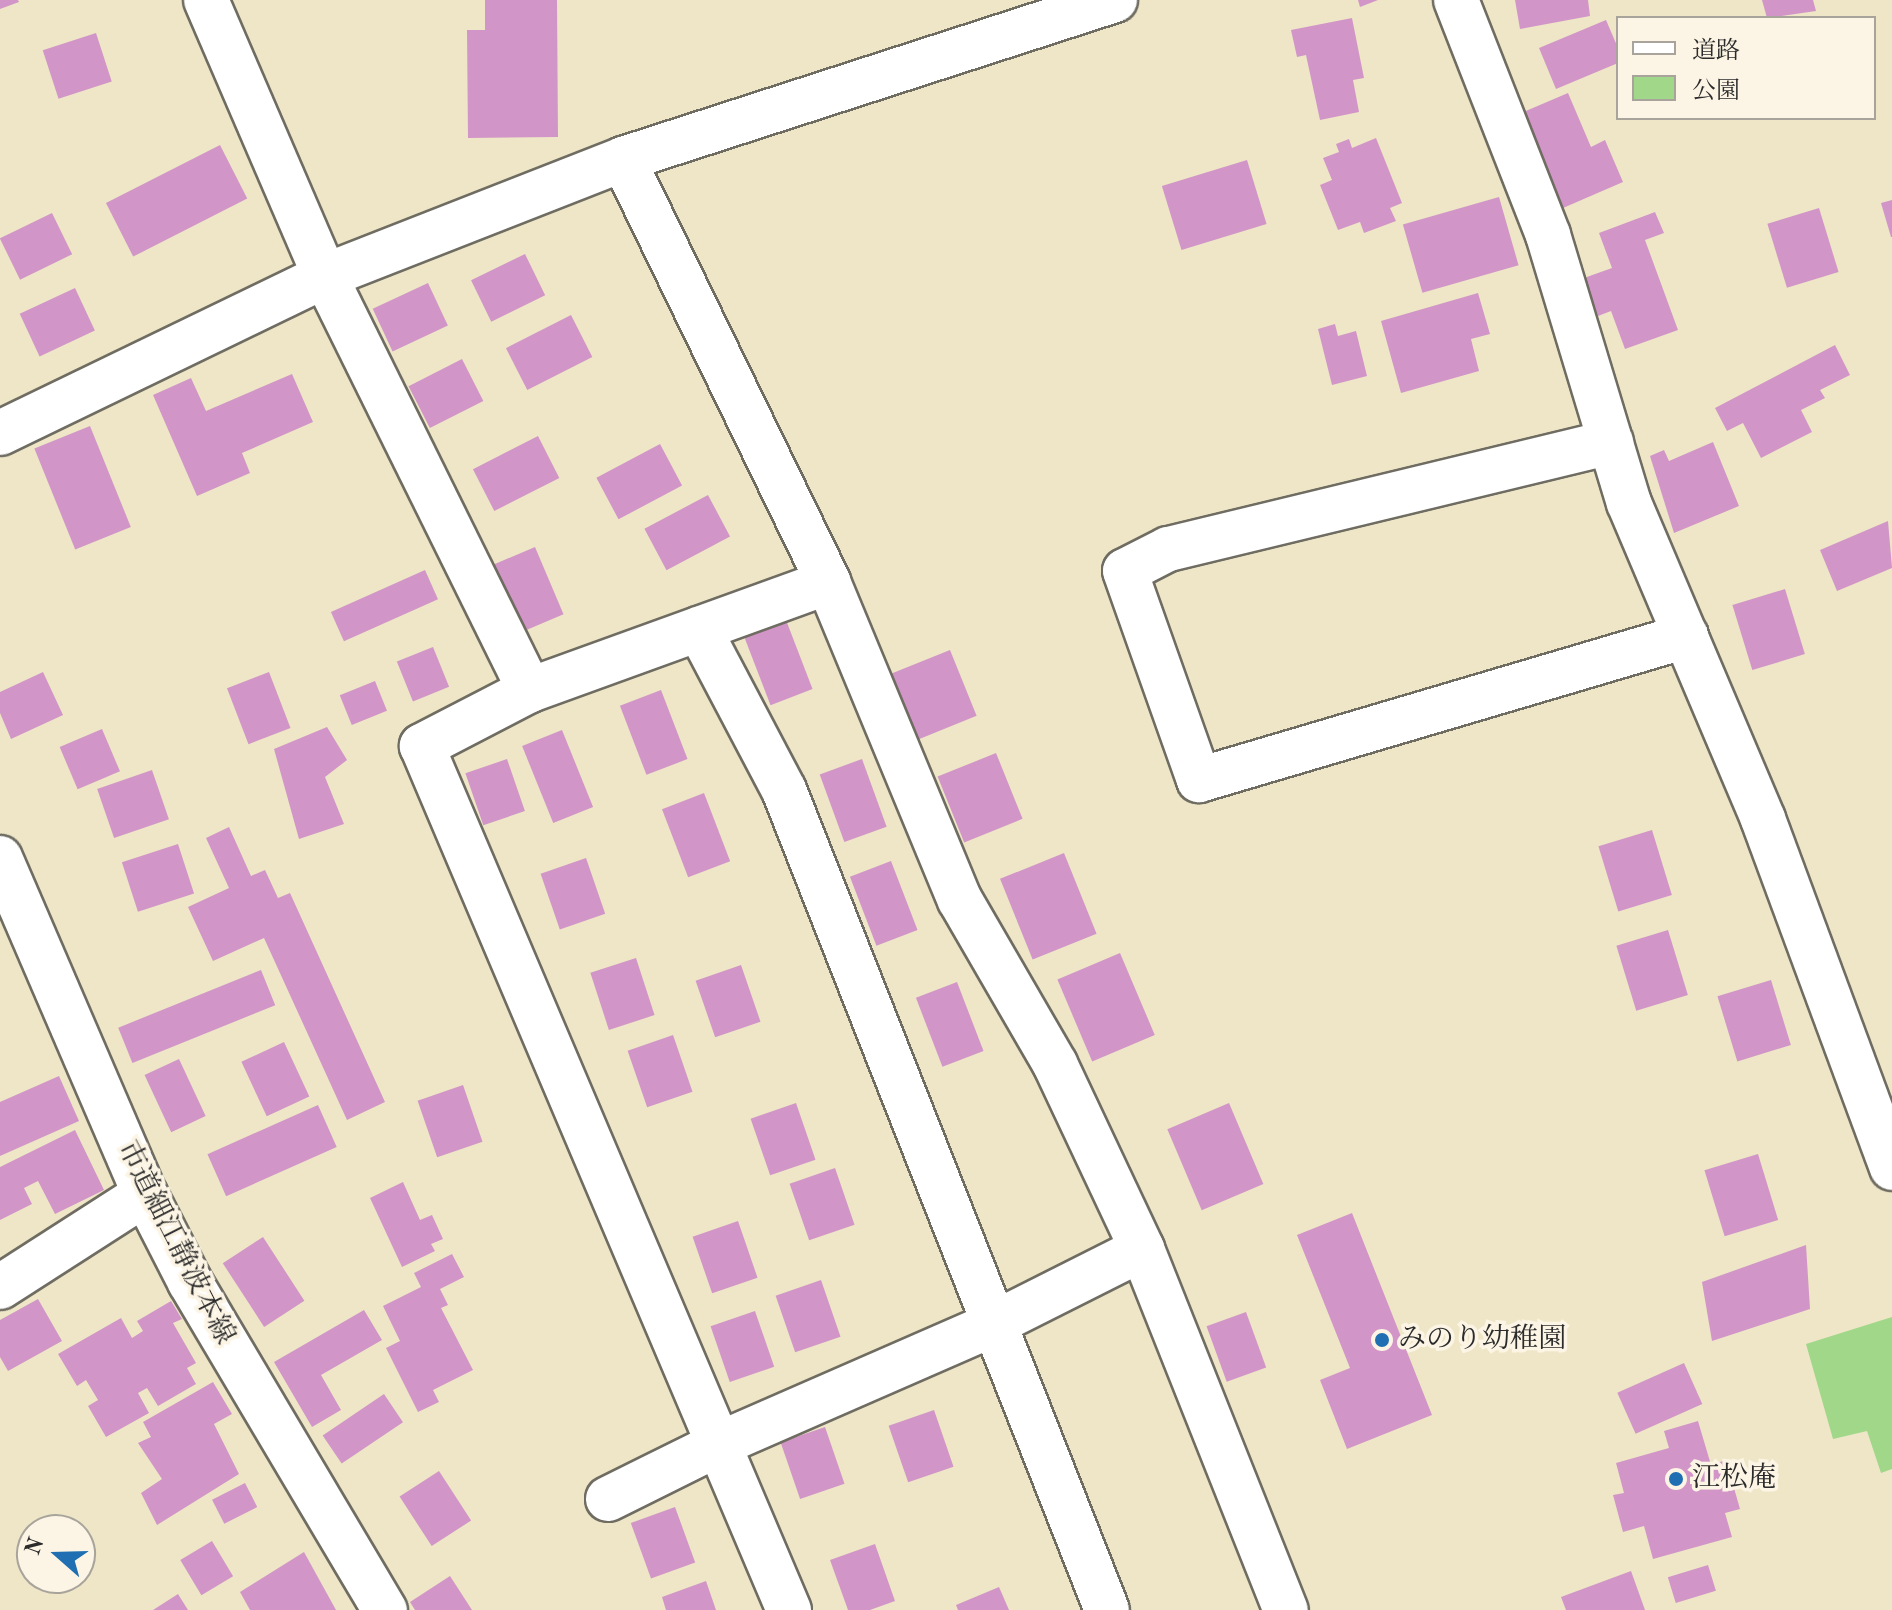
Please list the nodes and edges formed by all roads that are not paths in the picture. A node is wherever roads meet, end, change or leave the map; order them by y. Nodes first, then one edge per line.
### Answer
1 (206, 0) edge
2 (1115, 0) edge
3 (1456, 0) edge
4 (623, 159) junction
5 (325, 276) junction
6 (0, 433) edge
7 (1611, 442) junction
8 (828, 582) junction
9 (699, 629) junction
10 (1686, 636) junction
11 (530, 690) junction
12 (0, 858) edge
13 (1892, 1168) edge
14 (145, 1194) junction
15 (1142, 1249) junction
16 (0, 1287) edge
17 (991, 1325) junction
18 (719, 1444) junction
19 (608, 1499) dead end
20 (385, 1610) edge
21 (789, 1610) edge
22 (1107, 1610) edge
23 (1286, 1610) edge

1 - 5 street
2 - 4 street
3 - 7 street
4 - 5 street
4 - 8 street
5 - 6 street
5 - 11 street
7 - 10 street
7 - 10 street
8 - 9 street
8 - 15 street
9 - 11 street
9 - 17 street
10 - 13 street
11 - 18 street
12 - 14 street, 市道細江静波本線
14 - 16 street
14 - 20 street, 市道細江静波本線
15 - 17 street
15 - 23 street
17 - 18 street
17 - 22 street
18 - 19 street
18 - 21 street

